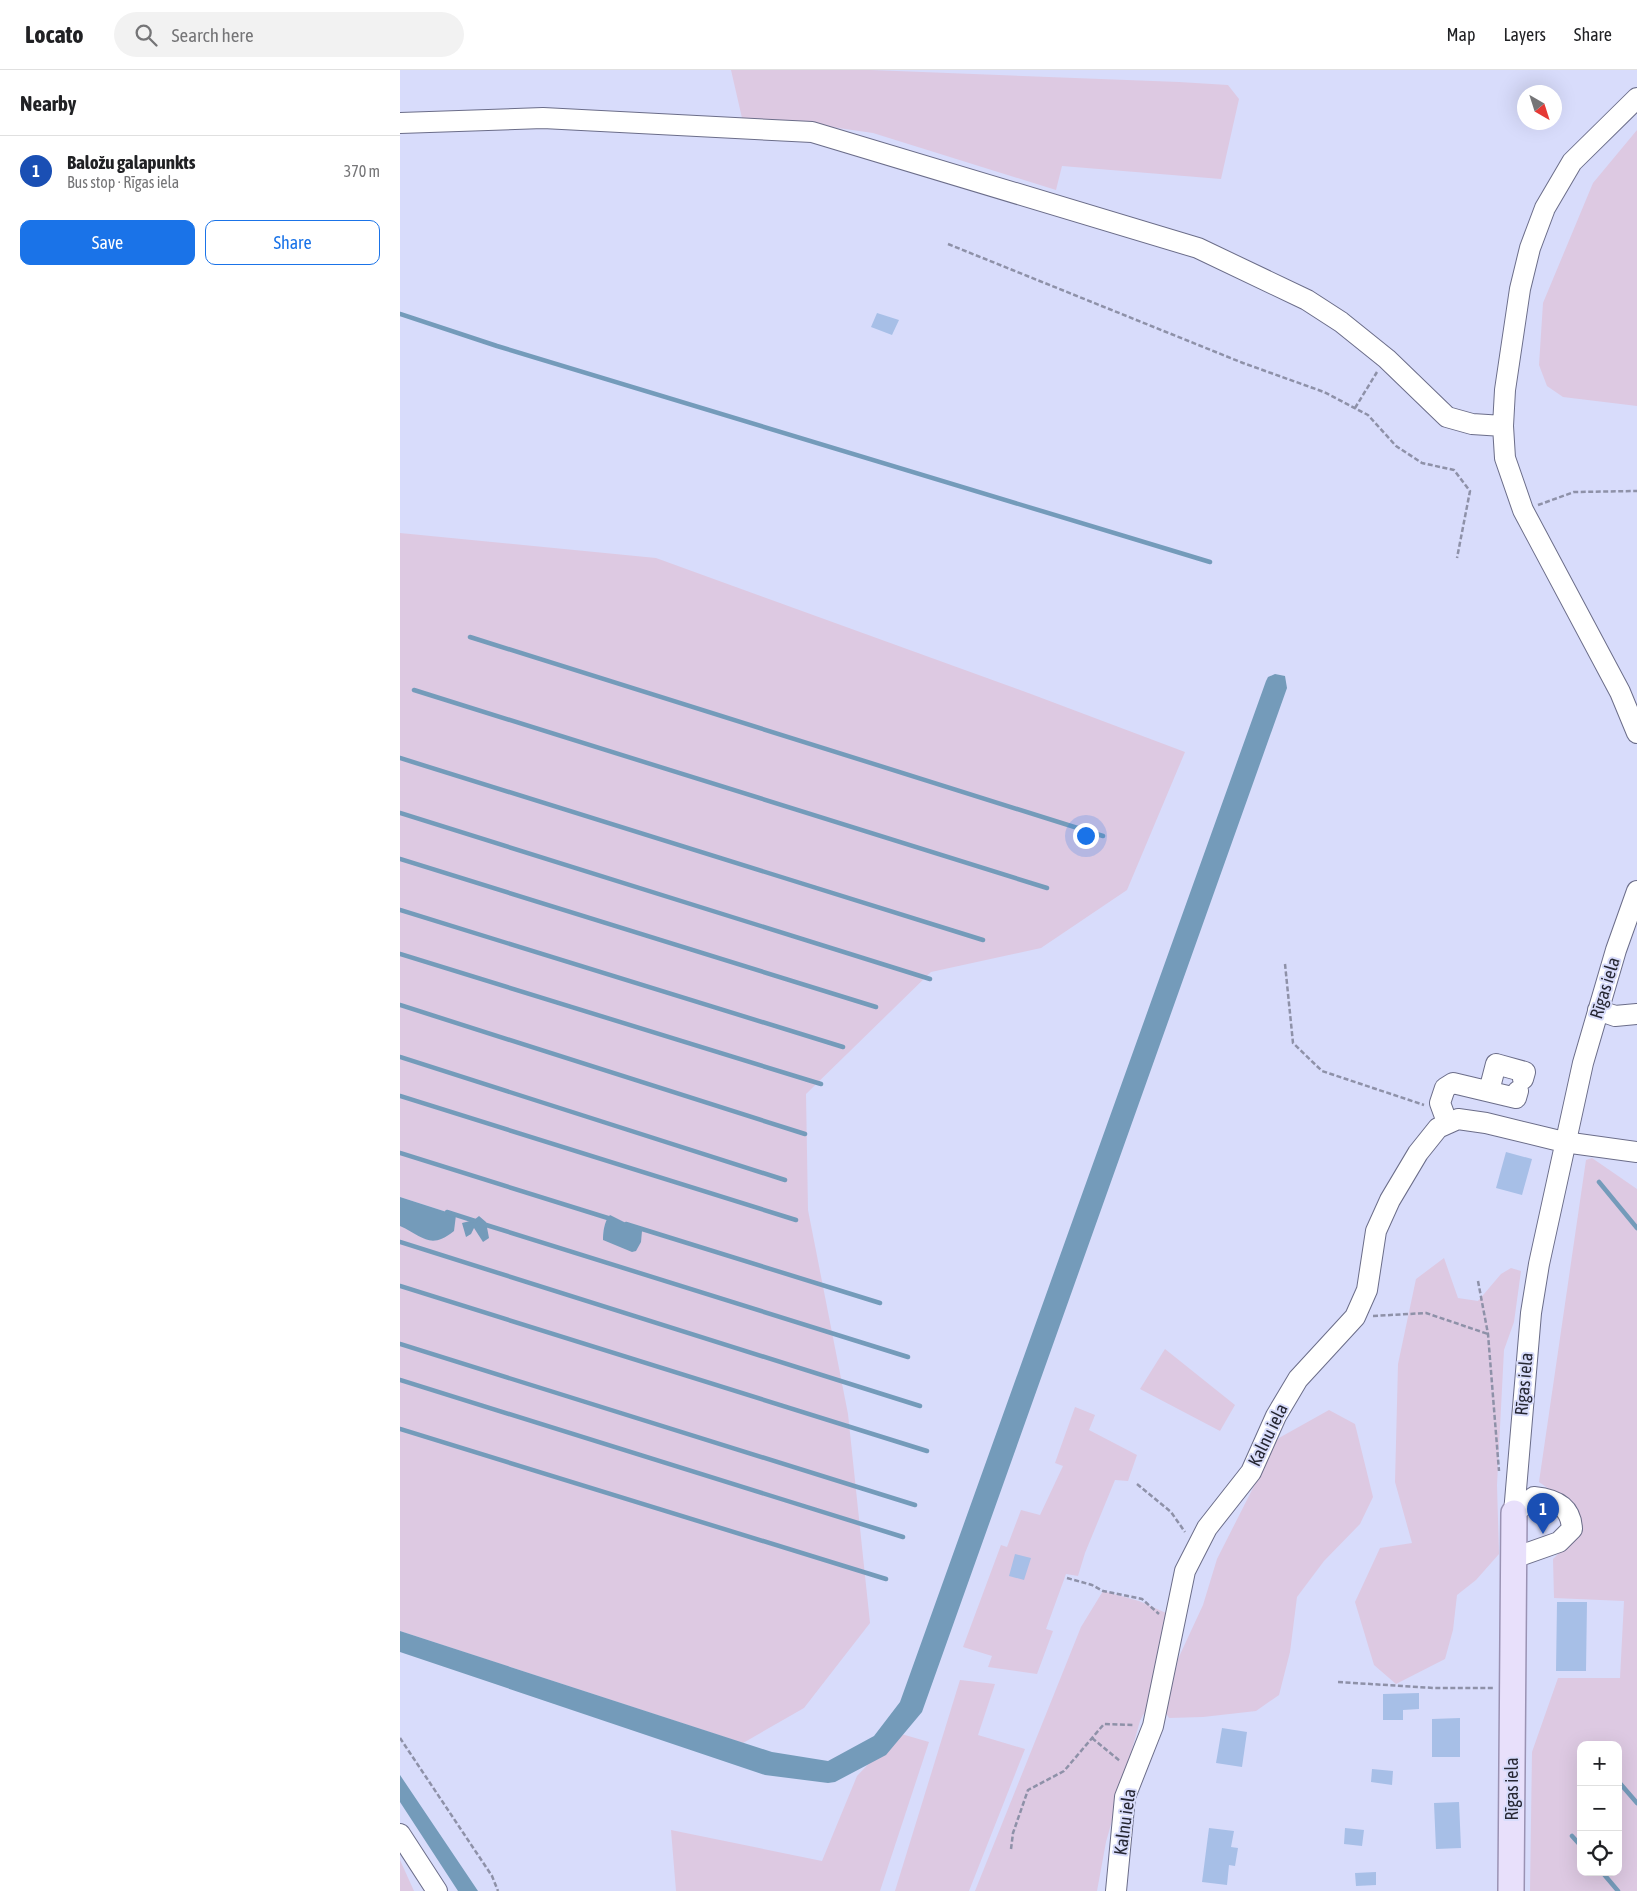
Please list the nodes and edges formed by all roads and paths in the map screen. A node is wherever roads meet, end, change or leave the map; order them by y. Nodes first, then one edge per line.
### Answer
1 (1637, 98) edge
2 (400, 123) edge
3 (948, 244) dead end
4 (1387, 359) junction
5 (1355, 408) junction
6 (1502, 426) junction
7 (1637, 491) edge
8 (1523, 510) junction
9 (1457, 558) dead end
10 (1637, 733) edge
11 (1637, 891) edge
12 (1285, 964) dead end
13 (1598, 1010) junction
14 (1637, 1014) edge
15 (1489, 1091) junction
16 (1447, 1122) junction
17 (1564, 1142) junction
18 (1637, 1152) edge
19 (1478, 1281) dead end
20 (1355, 1317) junction
21 (1488, 1334) junction
22 (1499, 1475) dead end
23 (1137, 1484) dead end
24 (1514, 1513) junction
25 (1196, 1548) junction
26 (1514, 1558) junction
27 (1067, 1578) dead end
28 (1173, 1627) junction
29 (1338, 1682) dead end
30 (1512, 1688) junction
31 (1153, 1726) junction
32 (400, 1738) edge
33 (1092, 1738) junction
34 (1128, 1766) dead end
35 (400, 1834) edge
36 (1011, 1849) dead end
37 (437, 1891) edge
38 (498, 1891) edge
39 (1116, 1891) edge
40 (1511, 1891) edge

1 - 6 street
2 - 4 street
3 - 5 path
4 - 5 path
4 - 6 street
5 - 9 path
6 - 8 street
7 - 8 path
8 - 10 street
11 - 13 street, Rīgas iela
12 - 16 path
13 - 14 street
13 - 17 street, Rīgas iela
15 - 15 street
15 - 16 street
16 - 17 street
16 - 20 street, Kalnu iela
17 - 18 street
17 - 24 street, Rīgas iela
19 - 21 path
20 - 21 path
20 - 25 street, Kalnu iela
21 - 22 path
23 - 25 path
24 - 26 main road, Rīgas iela
24 - 26 street
25 - 28 street, Kalnu iela
26 - 30 main road, Rīgas iela
27 - 28 path
28 - 31 street, Kalnu iela
29 - 30 path
30 - 40 main road, Rīgas iela
31 - 33 path
31 - 39 street, Kalnu iela
32 - 38 path
33 - 34 path
33 - 36 path
35 - 37 street

